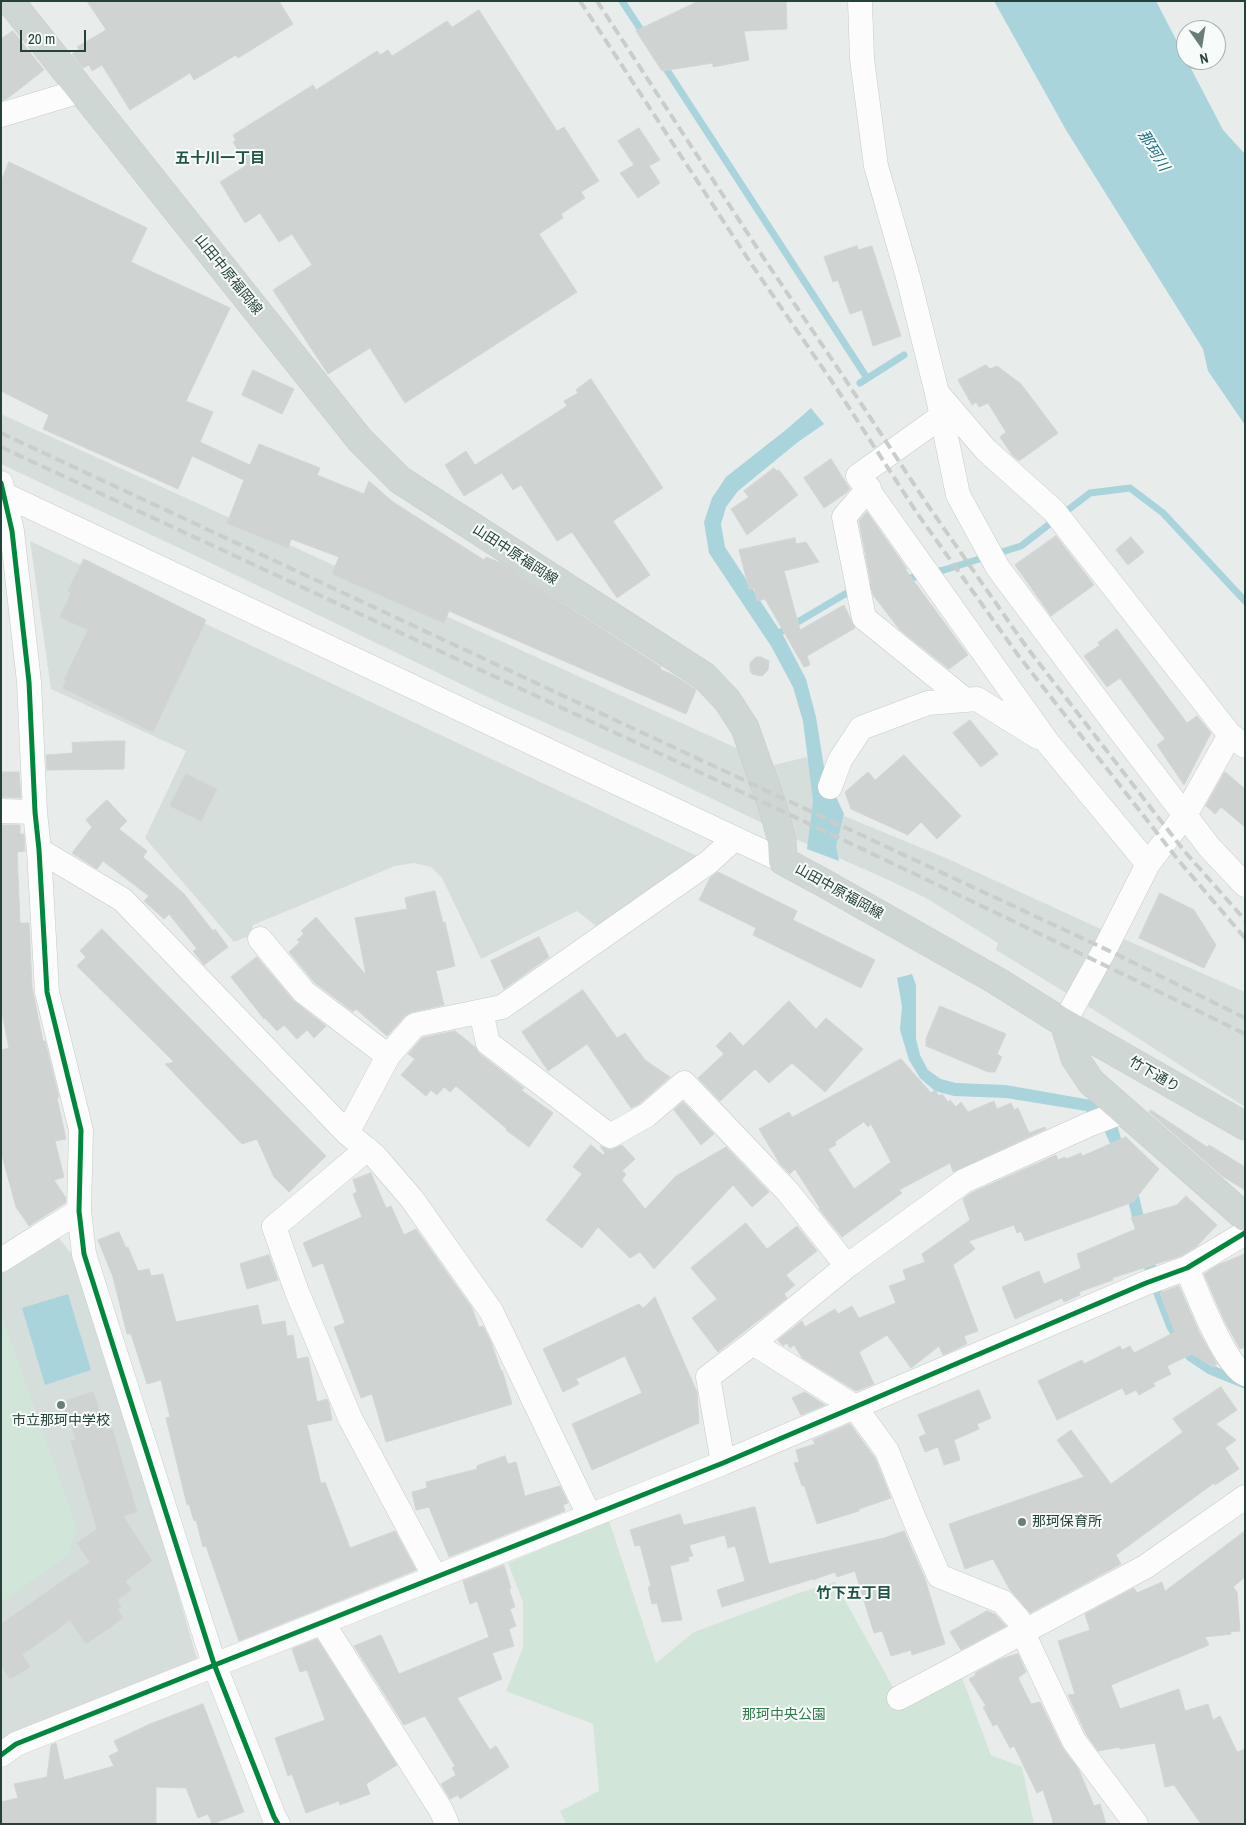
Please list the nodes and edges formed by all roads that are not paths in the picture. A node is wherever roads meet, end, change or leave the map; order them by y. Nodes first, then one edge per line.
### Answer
1 (10, 1) edge
2 (860, 1) edge
3 (80, 91) junction
4 (1, 115) edge
5 (937, 393) junction
6 (942, 416) junction
7 (869, 488) junction
8 (2, 490) edge
9 (964, 699) junction
10 (1238, 741) edge
11 (1048, 743) junction
12 (830, 787) dead end
13 (1, 811) edge
14 (35, 812) junction
15 (1185, 815) junction
16 (734, 839) junction
17 (39, 850) junction
18 (783, 862) junction
19 (1148, 864) junction
20 (1245, 885) edge
21 (260, 938) dead end
22 (481, 1012) junction
23 (1064, 1023) junction
24 (388, 1056) junction
25 (1116, 1114) junction
26 (1245, 1126) edge
27 (347, 1133) junction
28 (366, 1149) junction
29 (79, 1211) junction
30 (1245, 1217) edge
31 (1245, 1233) edge
32 (1, 1260) edge
33 (848, 1266) junction
34 (1187, 1268) junction
35 (754, 1343) junction
36 (1245, 1374) edge
37 (855, 1407) junction
38 (723, 1464) junction
39 (1245, 1497) edge
40 (589, 1516) junction
41 (435, 1577) junction
42 (322, 1622) junction
43 (1023, 1633) junction
44 (214, 1664) junction
45 (899, 1698) dead end
46 (1, 1755) edge
47 (278, 1824) edge
48 (448, 1824) edge
49 (1136, 1824) edge

1 - 3 main road, 山田中原福岡線
2 - 5 street
3 - 4 street
3 - 18 main road, 山田中原福岡線
5 - 6 street
5 - 10 street
6 - 7 street
6 - 15 street
7 - 9 street
7 - 11 street
8 - 14 street
8 - 16 street
9 - 11 street
9 - 12 street
10 - 15 street
11 - 19 street
13 - 14 street
14 - 17 street
15 - 19 street
15 - 20 street
16 - 18 street
16 - 22 street
17 - 27 street
17 - 29 street
18 - 23 main road, 山田中原福岡線
19 - 23 street
21 - 24 street
22 - 24 street
22 - 33 street
23 - 25 main road
23 - 26 main road, 竹下通り
24 - 27 street
25 - 30 main road
25 - 33 street
27 - 28 street
28 - 40 street
28 - 41 street
29 - 32 street
29 - 44 street
31 - 34 street
33 - 35 street
34 - 36 street
34 - 37 street
35 - 37 street
35 - 38 street
37 - 38 street
37 - 43 street
38 - 40 street
39 - 43 street
40 - 41 street
41 - 42 street
42 - 44 street
42 - 48 street
43 - 45 street
43 - 49 street
44 - 46 street
44 - 47 street

